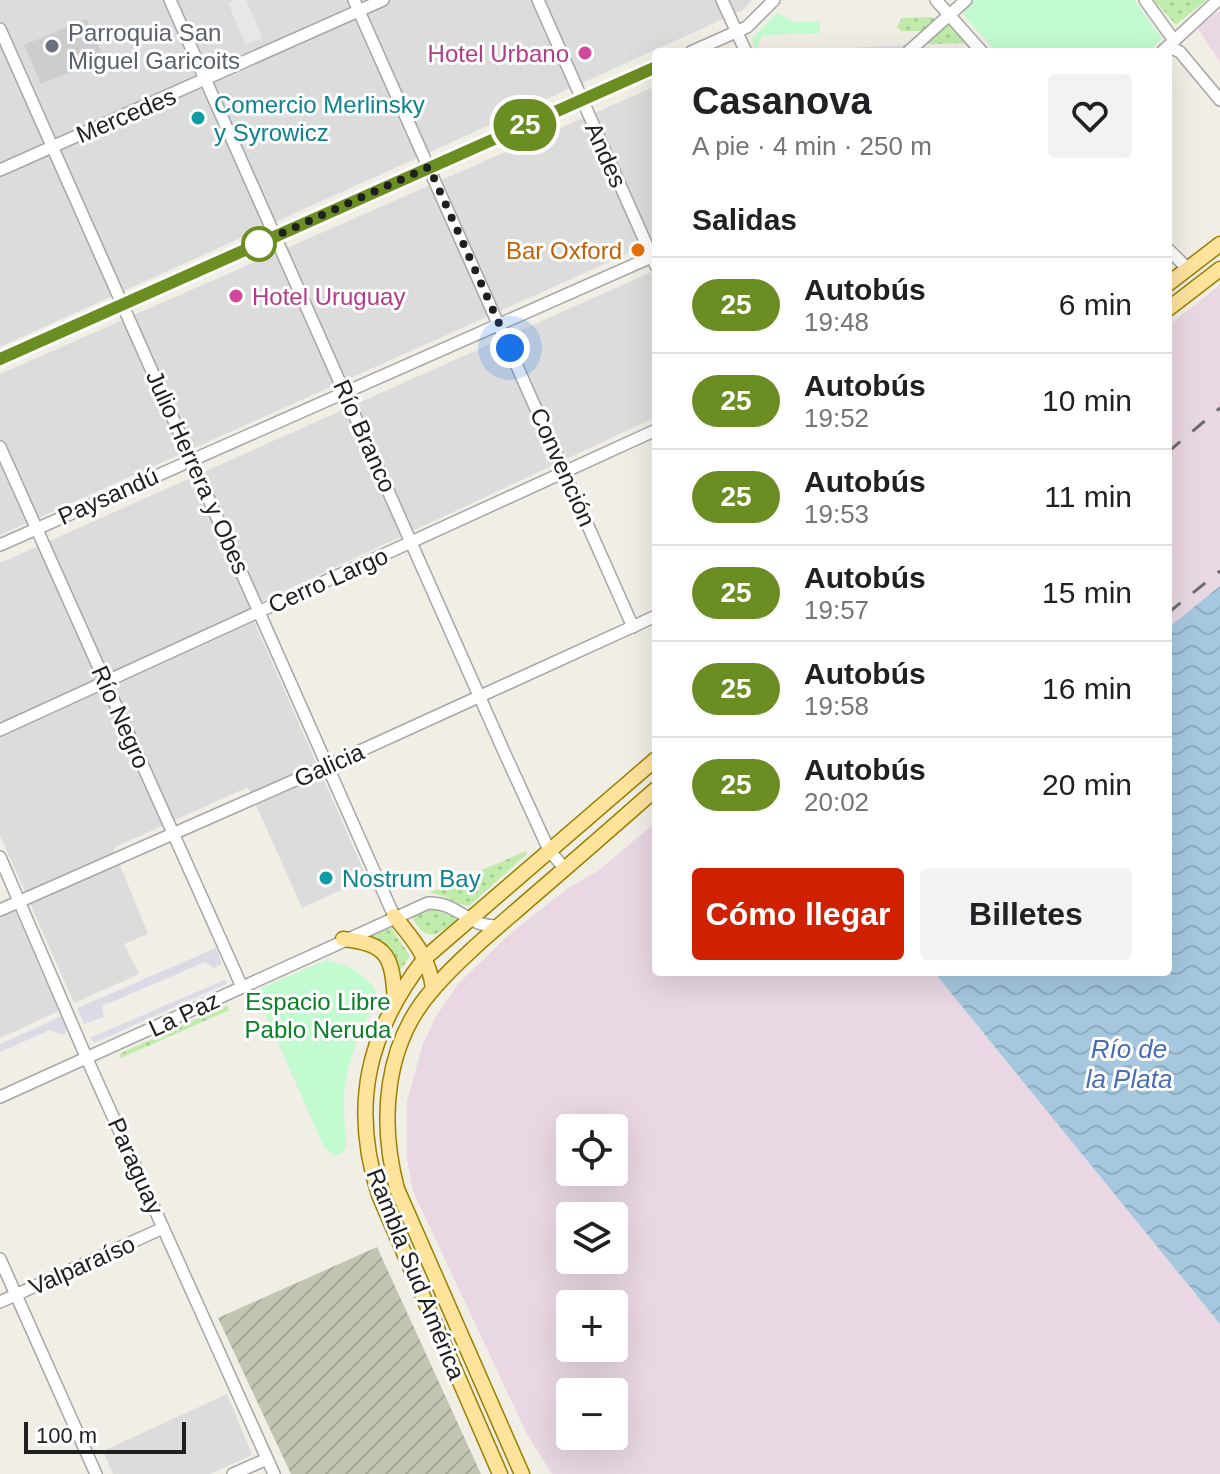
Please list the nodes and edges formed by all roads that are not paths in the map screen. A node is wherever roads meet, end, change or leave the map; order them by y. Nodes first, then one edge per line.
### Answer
1 (170, 0) edge
2 (383, 0) edge
3 (538, 0) edge
4 (722, 0) edge
5 (774, 0) edge
6 (936, 0) edge
7 (966, 0) edge
8 (1145, 0) edge
9 (1218, 0) edge
10 (357, 5) edge
11 (950, 15) junction
12 (0, 29) edge
13 (737, 32) junction
14 (1173, 39) junction
15 (700, 48) edge
16 (744, 48) edge
17 (913, 48) edge
18 (979, 48) edge
19 (1166, 48) edge
20 (1172, 49) edge
21 (652, 69) edge
22 (206, 80) junction
23 (582, 99) junction
24 (1220, 100) edge
25 (53, 147) junction
26 (429, 167) junction
27 (0, 170) edge
28 (276, 236) junction
29 (1220, 244) edge
30 (652, 252) edge
31 (1172, 253) edge
32 (652, 260) edge
33 (1187, 268) junction
34 (1220, 269) edge
35 (1172, 281) edge
36 (123, 305) junction
37 (1172, 306) edge
38 (500, 323) junction
39 (0, 359) edge
40 (346, 392) junction
41 (652, 432) edge
42 (0, 447) edge
43 (192, 459) junction
44 (565, 471) junction
45 (36, 529) junction
46 (412, 542) junction
47 (0, 545) edge
48 (259, 611) junction
49 (652, 618) edge
50 (633, 627) junction
51 (105, 682) junction
52 (480, 697) junction
53 (0, 730) edge
54 (652, 762) edge
55 (327, 766) junction
56 (652, 793) edge
57 (173, 834) junction
58 (549, 850) junction
59 (0, 857) edge
60 (565, 869) junction
61 (20, 902) junction
62 (0, 910) edge
63 (394, 916) junction
64 (468, 919) junction
65 (498, 926) junction
66 (343, 939) junction
67 (425, 958) junction
68 (242, 987) junction
69 (433, 989) junction
70 (395, 1001) junction
71 (87, 1059) junction
72 (0, 1097) edge
73 (163, 1228) junction
74 (0, 1259) edge
75 (16, 1294) junction
76 (0, 1302) edge
77 (267, 1459) junction
78 (520, 1470) edge
79 (96, 1474) edge
80 (233, 1474) edge
81 (274, 1474) edge
82 (500, 1474) edge

1 - 22 street, Río Branco
2 - 10 street, Mercedes
3 - 23 street, Andes
4 - 13 street
5 - 13 street
6 - 11 street
7 - 11 street
8 - 14 street
9 - 14 street
10 - 22 street, Mercedes
10 - 26 street, Convención
11 - 17 street
11 - 18 street
12 - 25 street, Julio Herrera y Obes
13 - 15 street
13 - 16 street
14 - 19 street
20 - 24 street
21 - 23 street
22 - 25 street, Mercedes
22 - 28 street, Río Branco
23 - 26 street
23 - 30 street, Andes
25 - 27 street, Mercedes
25 - 36 street, Julio Herrera y Obes
26 - 28 street
26 - 38 street, Convención
28 - 36 street
28 - 40 street, Río Branco
29 - 33 main road
31 - 33 street
32 - 38 street, Paysandú
33 - 35 main road
34 - 37 main road
36 - 39 street
36 - 43 street, Julio Herrera y Obes
38 - 40 street, Paysandú
38 - 44 street, Convención
40 - 43 street, Paysandú
40 - 46 street, Río Branco
41 - 44 street, Cerro Largo
42 - 45 street, Río Negro
43 - 45 street, Paysandú
43 - 48 street, Julio Herrera y Obes
44 - 46 street, Cerro Largo
44 - 50 street, Convención
45 - 47 street, Paysandú
45 - 51 street, Río Negro
46 - 48 street, Cerro Largo
46 - 52 street, Río Branco
48 - 51 street, Cerro Largo
48 - 55 street, Julio Herrera y Obes
49 - 50 street, Galicia
50 - 52 street, Galicia
51 - 53 street, Cerro Largo
51 - 57 street, Río Negro
52 - 55 street, Galicia
52 - 58 street, Río Branco
54 - 58 main road, Rambla Sud América
55 - 57 street, Galicia
55 - 63 street, Julio Herrera y Obes
56 - 60 main road, Rambla Sud América
57 - 61 street, Galicia
57 - 68 street, Río Negro
58 - 60 street, Río Branco
58 - 64 main road, Rambla Sud América
59 - 61 street, Paraguay
60 - 65 main road, Rambla Sud América
61 - 62 street, Galicia
61 - 71 street, Paraguay
63 - 64 street, La Paz
63 - 66 street, La Paz
63 - 67 main road
64 - 65 street, La Paz
64 - 67 main road, Rambla Sud América
65 - 69 main road, Rambla Sud América
66 - 68 street, La Paz
66 - 70 main road
67 - 69 main road
67 - 70 main road, Rambla Sud América
68 - 71 street, La Paz
69 - 78 main road, Rambla Sud América
70 - 82 main road, Rambla Sud América
71 - 72 street, La Paz
71 - 73 street, Paraguay
73 - 75 street, Valparaíso
73 - 77 street, Paraguay
74 - 75 street
75 - 76 street, Valparaíso
75 - 79 street
77 - 80 street
77 - 81 street, Paraguay

